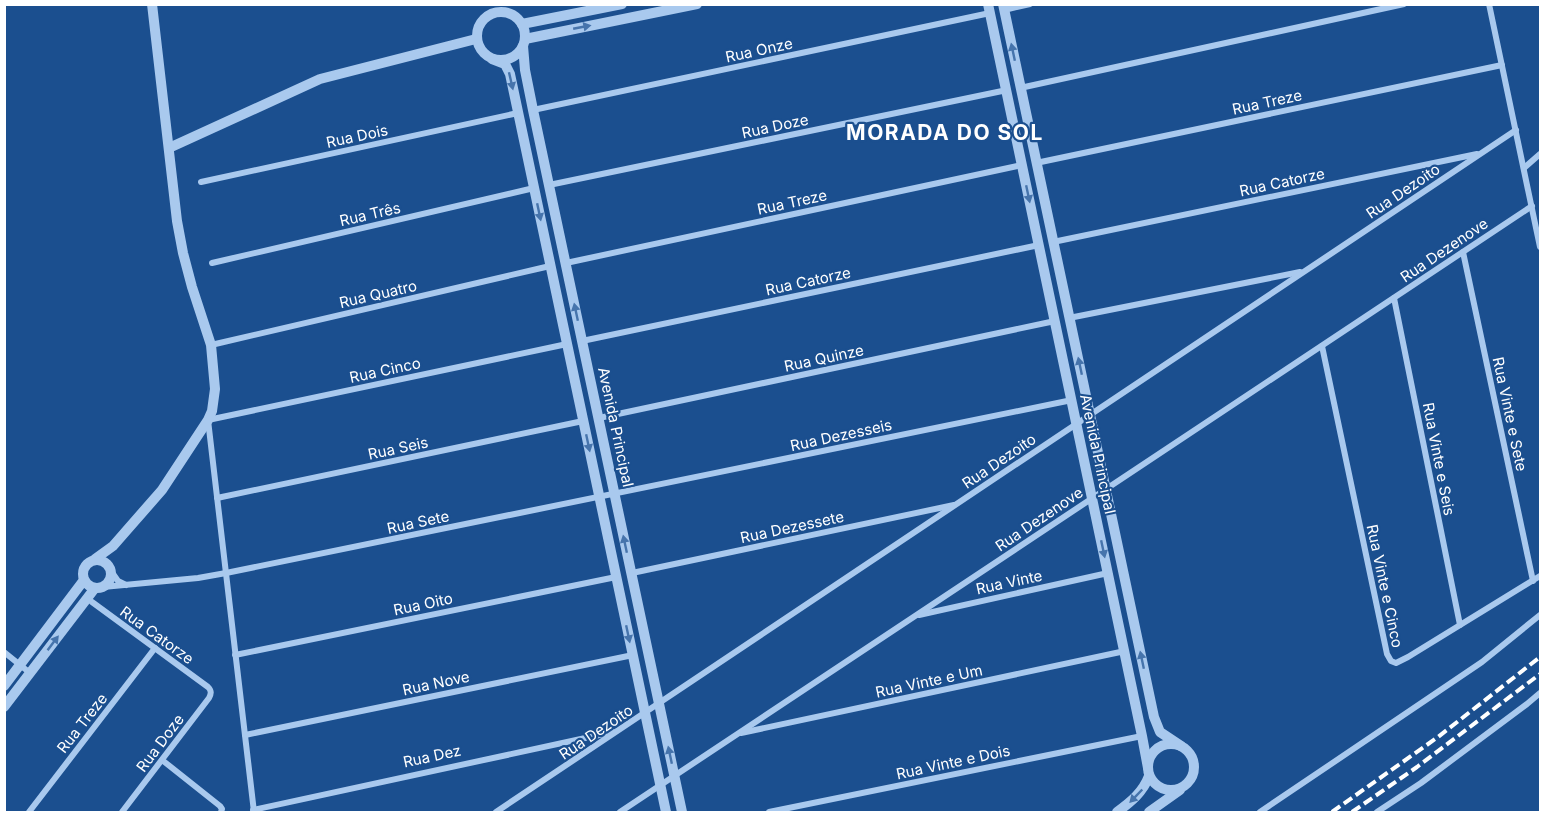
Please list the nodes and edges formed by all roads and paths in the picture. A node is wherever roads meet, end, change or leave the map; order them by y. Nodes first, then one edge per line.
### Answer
1 (152, 4) edge
2 (622, 4) edge
3 (697, 4) edge
4 (1030, 4) edge
5 (1404, 4) edge
6 (1489, 4) edge
7 (1003, 7) edge
8 (989, 9) edge
9 (522, 24) junction
10 (476, 39) junction
11 (524, 43) junction
12 (492, 59) junction
13 (1502, 65) junction
14 (1020, 88) junction
15 (1007, 90) junction
16 (533, 110) junction
17 (518, 113) junction
18 (1516, 130) junction
19 (169, 148) junction
20 (1480, 153) junction
21 (1540, 154) edge
22 (1036, 163) junction
23 (1022, 165) junction
24 (1524, 168) junction
25 (201, 183) dead end
26 (549, 185) junction
27 (534, 188) junction
28 (1532, 206) junction
29 (1053, 242) junction
30 (1039, 245) junction
31 (1540, 247) edge
32 (1463, 252) junction
33 (212, 263) dead end
34 (566, 263) junction
35 (550, 267) junction
36 (1304, 272) junction
37 (1394, 298) junction
38 (1069, 318) junction
39 (1055, 321) junction
40 (582, 341) junction
41 (567, 344) junction
42 (211, 345) junction
43 (1322, 346) junction
44 (1072, 400) junction
45 (1090, 414) junction
46 (598, 418) junction
47 (208, 420) junction
48 (583, 421) junction
49 (1077, 423) junction
50 (1106, 489) junction
51 (615, 494) junction
52 (599, 497) junction
53 (217, 498) junction
54 (1092, 498) junction
55 (957, 504) junction
56 (113, 546) junction
57 (95, 559) junction
58 (111, 569) junction
59 (226, 573) junction
60 (632, 573) junction
61 (1108, 573) junction
62 (1540, 576) edge
63 (616, 577) junction
64 (84, 580) junction
65 (1533, 581) junction
66 (126, 585) junction
67 (99, 587) junction
68 (92, 602) dead end
69 (916, 615) junction
70 (1540, 615) edge
71 (1460, 625) junction
72 (155, 648) junction
73 (1125, 651) junction
74 (4, 652) edge
75 (633, 655) junction
76 (235, 656) junction
77 (21, 665) junction
78 (30, 673) junction
79 (4, 686) edge
80 (208, 687) joint
81 (1540, 693) edge
82 (659, 704) junction
83 (4, 706) edge
84 (645, 713) junction
85 (617, 731) junction
86 (738, 734) junction
87 (245, 735) junction
88 (1142, 736) junction
89 (1181, 746) junction
90 (162, 760) junction
91 (1148, 772) junction
92 (675, 776) junction
93 (660, 786) junction
94 (1184, 786) junction
95 (254, 811) edge
96 (28, 813) edge
97 (122, 813) edge
98 (221, 813) edge
99 (496, 813) edge
100 (620, 813) edge
101 (666, 813) edge
102 (682, 813) edge
103 (769, 813) edge
104 (1117, 813) edge
105 (1149, 813) edge
106 (1260, 813) edge
107 (1377, 813) edge

1 - 19 street
2 - 9 street
11 -> 3 street
4 - 7 street
5 - 14 street
6 - 13 street
14 -> 7 street, Avenida Principal
8 - 15 street, Avenida Principal
8 - 16 street, Rua Onze
9 - 10 street
9 - 11 street, Avenida Principal
10 - 12 street, Avenida Principal
10 - 19 street
11 - 12 street
11 - 16 street, Avenida Principal
12 -> 17 street, Avenida Principal
13 - 18 street
13 - 22 street, Rua Treze
14 - 22 street, Avenida Principal
15 - 23 street, Avenida Principal
15 - 26 street, Rua Doze
16 - 26 street, Avenida Principal
17 - 25 street, Rua Dois
17 - 27 street, Avenida Principal
18 - 20 street, Rua Dezoito
18 - 24 street
19 - 42 street
20 - 29 street, Rua Catorze
20 - 36 street, Rua Dezoito
21 - 24 street
22 - 29 street, Avenida Principal
23 -> 30 street, Avenida Principal
23 - 34 street, Rua Treze
24 - 28 street
26 - 34 street, Avenida Principal
27 - 33 street, Rua Três
27 -> 35 street, Avenida Principal
28 - 31 street
28 - 32 street, Rua Dezenove
29 - 38 street, Avenida Principal
30 - 39 street, Avenida Principal
30 - 40 street, Rua Catorze
32 - 37 street, Rua Dezenove
32 - 65 street, Rua Vinte e Sete
40 -> 34 street, Avenida Principal
35 - 41 street, Avenida Principal
35 - 42 street, Rua Quatro
36 - 38 street
36 - 45 street, Rua Dezoito
37 - 43 street, Rua Dezenove
37 - 71 street, Rua Vinte e Seis
45 -> 38 street, Avenida Principal
39 - 44 street, Avenida Principal
39 - 46 street, Rua Quinze
40 - 46 street, Avenida Principal
41 - 47 street, Rua Cinco
41 - 48 street, Avenida Principal
42 - 47 street
43 - 50 street, Rua Dezenove
43 - 71 street, Rua Vinte e Cinco
44 - 49 street, Avenida Principal
44 - 51 street, Rua Dezesseis
45 - 49 street, Rua Dezoito
45 - 50 street, Avenida Principal
46 - 51 street, Avenida Principal
47 - 53 street
47 - 56 street
48 -> 52 street, Avenida Principal
48 - 53 street, Rua Seis
49 - 54 street, Avenida Principal
49 - 55 street, Rua Dezoito
50 - 54 street, Rua Dezenove
89 -> 50 street, Avenida Principal
51 - 52 street, Rua Sete
60 -> 51 street, Avenida Principal
52 - 59 street, Rua Sete
52 - 63 street, Avenida Principal
53 - 59 street
54 -> 61 street, Avenida Principal
54 - 69 street, Rua Dezenove
55 - 60 street, Rua Dezessete
55 - 82 street, Rua Dezoito
56 - 57 street
56 - 58 street
57 - 58 street
57 - 64 street
58 - 66 street
58 - 67 street
59 - 66 street, Rua Sete
59 - 76 street
60 - 82 street, Avenida Principal
61 - 69 street, Rua Vinte
61 - 73 street, Avenida Principal
62 - 65 street, Rua Vinte e Cinco
63 -> 75 street, Avenida Principal
63 - 76 street, Rua Oito
64 - 67 street
64 - 77 street
65 - 71 street, Rua Vinte e Cinco
66 - 67 street, Rua Sete
78 -> 67 street
68 - 72 street, Rua Catorze
69 - 86 street, Rua Dezenove
70 - 106 street
72 - 80 street, Rua Catorze
72 - 96 street, Rua Treze
73 - 86 street, Rua Vinte e Um
73 - 88 street, Avenida Principal
74 - 77 street
75 - 84 street, Avenida Principal
75 - 87 street, Rua Nove
76 - 87 street
77 - 78 street
77 - 79 street
78 - 83 street
80 - 90 street, Rua Doze
81 - 107 street
82 - 84 street, Rua Dezoito
92 -> 82 street, Avenida Principal
84 - 85 street, Rua Dezoito
84 - 93 street, Avenida Principal
85 - 95 street, Rua Dez
85 - 99 street, Rua Dezoito
86 - 92 street, Rua Dezenove
87 - 95 street
88 - 91 street, Avenida Principal
88 - 103 street, Rua Vinte e Dois
89 - 91 street
89 - 94 street, Avenida Principal
90 - 97 street, Rua Doze
90 - 98 street
91 - 94 street
91 -> 104 street
92 - 93 street, Rua Dezenove
92 - 102 street, Avenida Principal
93 - 100 street, Rua Dezenove
93 - 101 street, Avenida Principal
94 - 105 street

